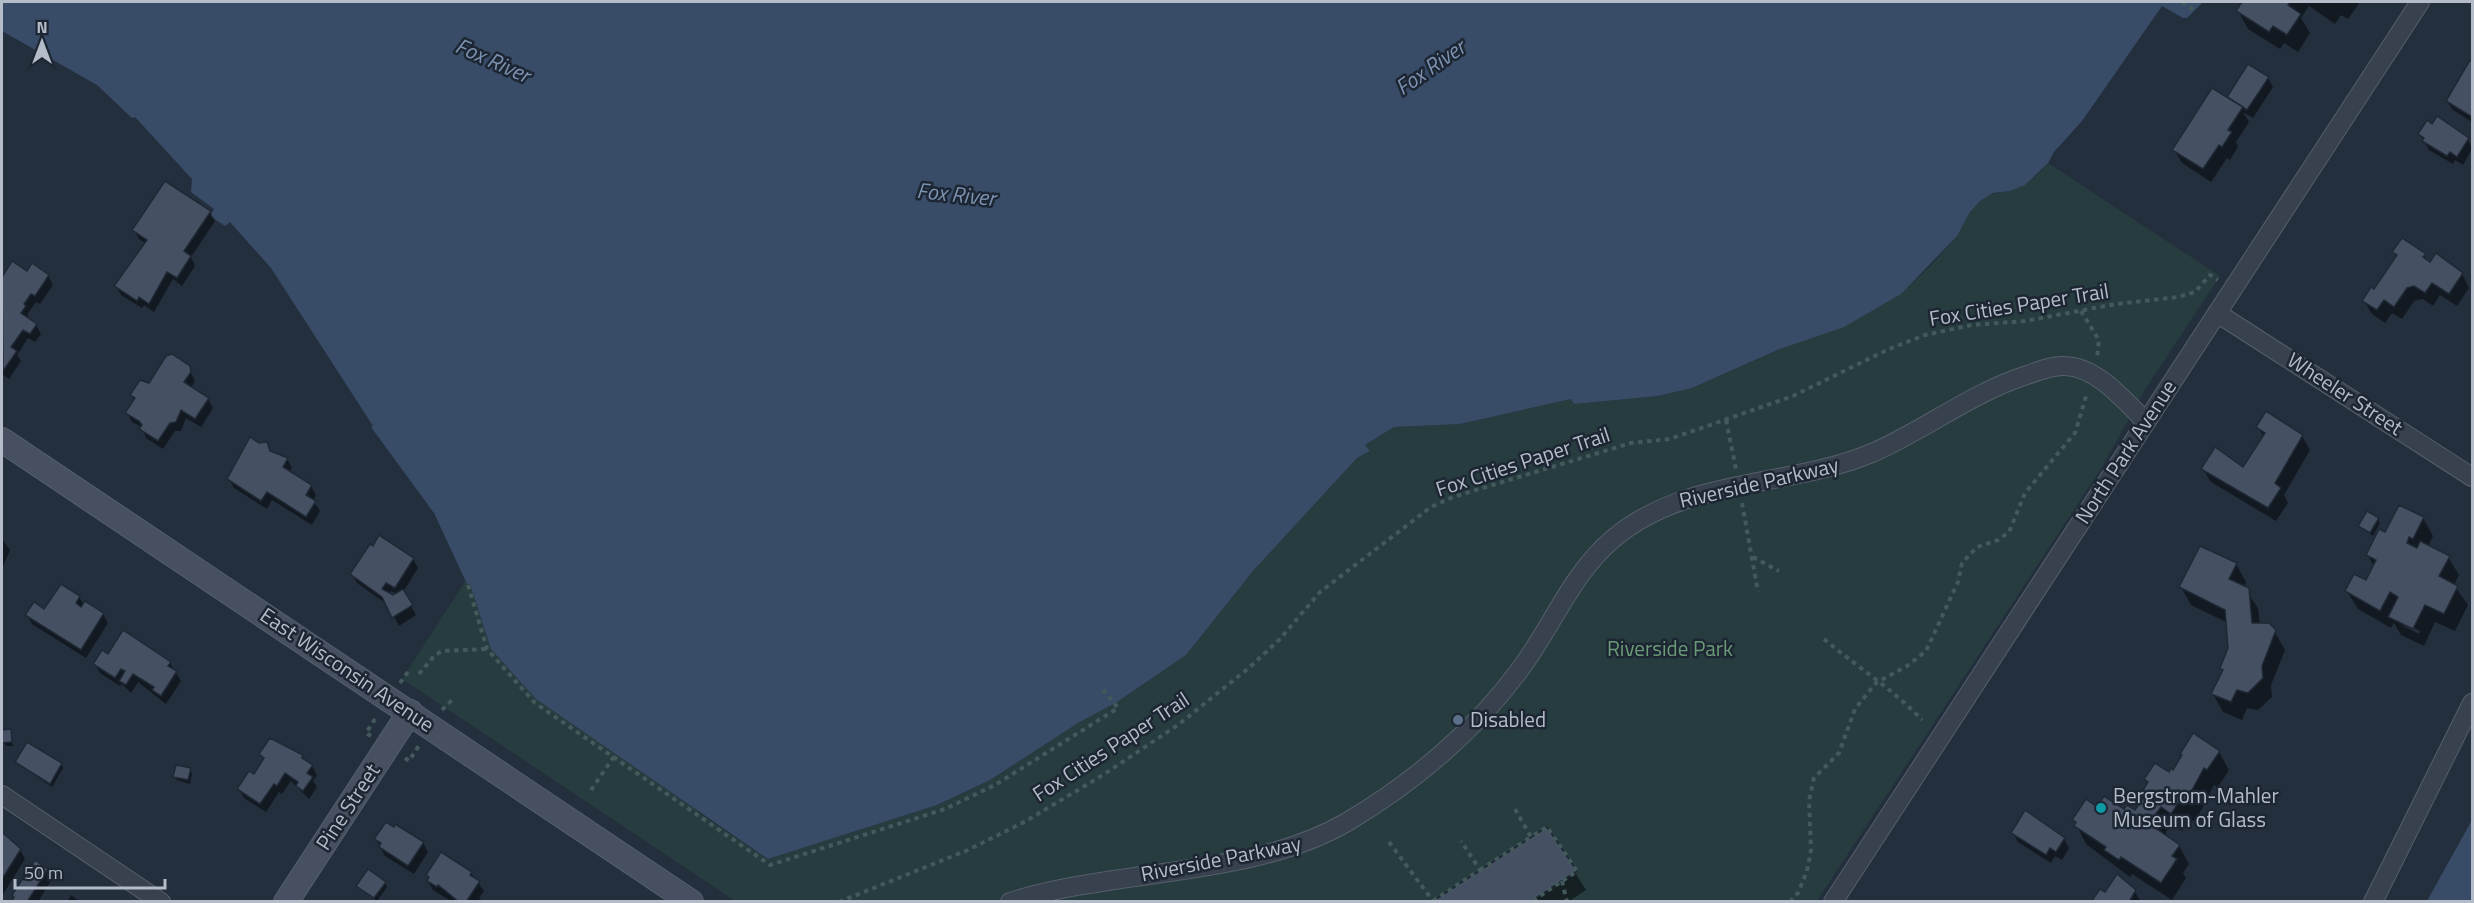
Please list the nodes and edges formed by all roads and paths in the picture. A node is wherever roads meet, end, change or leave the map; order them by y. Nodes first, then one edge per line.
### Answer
1 (2182, 2) edge
2 (2420, 2) edge
3 (2194, 10) dead end
4 (2232, 290) junction
5 (2081, 311) junction
6 (2217, 313) junction
7 (2092, 373) junction
8 (2146, 422) junction
9 (2, 440) edge
10 (2472, 477) edge
11 (1753, 557) dead end
12 (1779, 571) dead end
13 (468, 585) dead end
14 (1824, 639) dead end
15 (488, 649) junction
16 (419, 674) dead end
17 (1876, 683) junction
18 (1100, 686) dead end
19 (2472, 703) edge
20 (410, 712) junction
21 (1922, 720) dead end
22 (615, 755) junction
23 (591, 790) dead end
24 (2, 795) edge
25 (1515, 809) dead end
26 (1532, 837) junction
27 (1461, 841) dead end
28 (1389, 842) dead end
29 (1480, 870) junction
30 (1562, 881) dead end
31 (1433, 901) edge
32 (161, 902) edge
33 (286, 902) edge
34 (691, 902) edge
35 (839, 902) edge
36 (1010, 902) edge
37 (1531, 902) edge
38 (1567, 902) edge
39 (1791, 902) edge
40 (1833, 902) edge
41 (2373, 902) edge

1 - 3 path
2 - 4 street, North Park Avenue
4 - 5 path, Fox Cities Paper Trail
4 - 6 street, North Park Avenue
5 - 7 path
5 - 35 path, Fox Cities Paper Trail
6 - 8 street, North Park Avenue
6 - 10 street, Wheeler Street
7 - 8 street, Riverside Parkway
7 - 17 path
7 - 36 street, Riverside Parkway
8 - 40 street, North Park Avenue
9 - 20 main road, East Wisconsin Avenue
11 - 12 path
13 - 15 path
14 - 17 path
15 - 16 path
15 - 22 path
17 - 21 path
17 - 39 path
18 - 22 path
19 - 41 street
20 - 33 main road, Pine Street
20 - 34 main road, East Wisconsin Avenue
22 - 23 path
24 - 32 street
25 - 26 path
26 - 29 path
26 - 37 path
27 - 29 path
28 - 31 path
29 - 31 path
30 - 38 path

